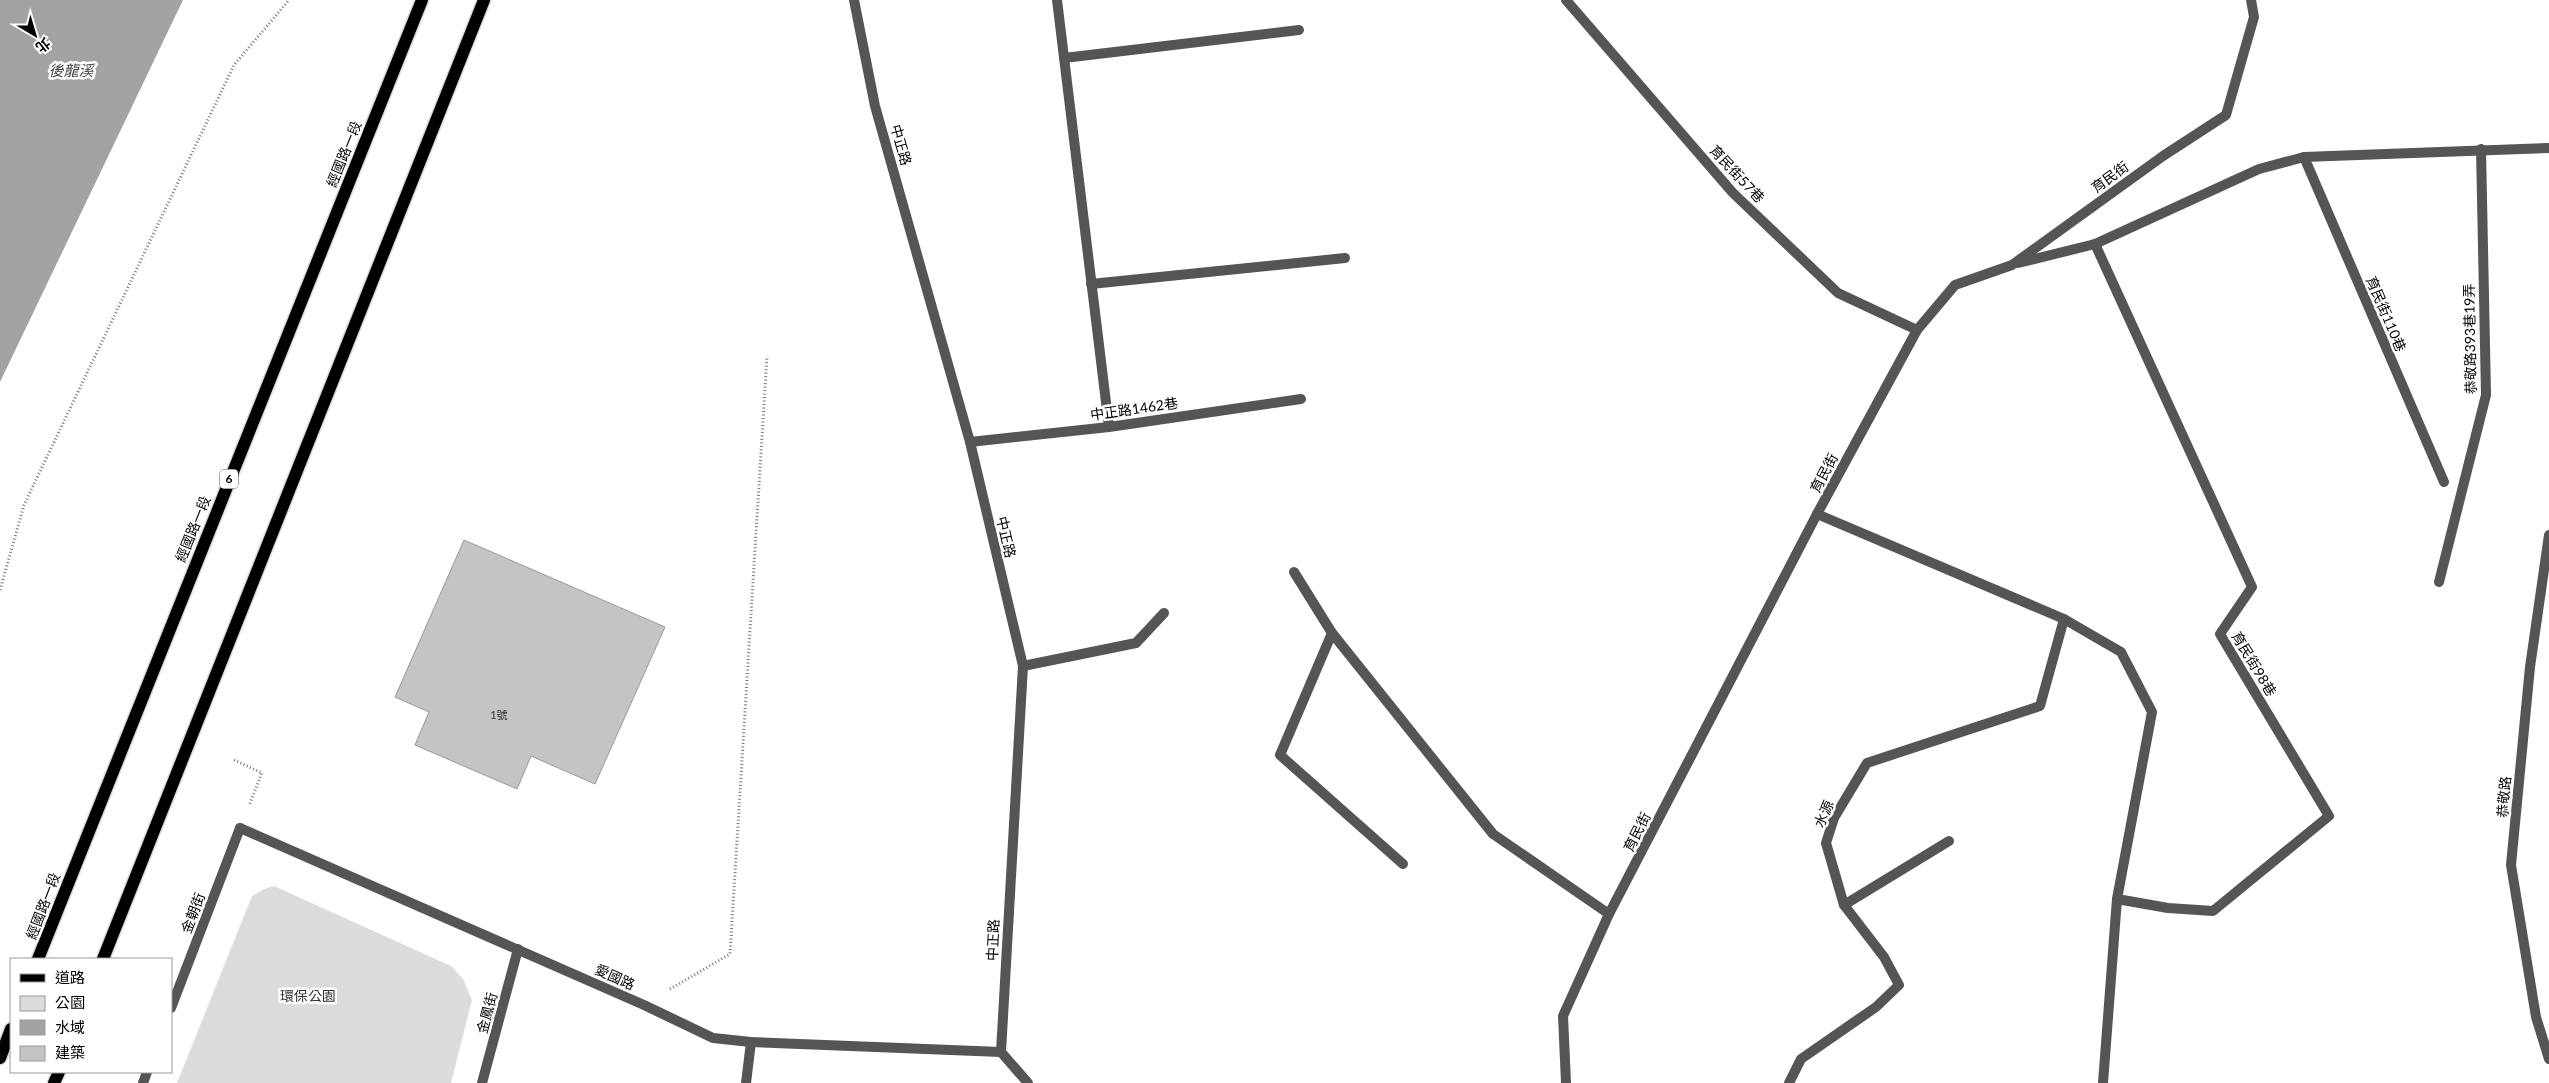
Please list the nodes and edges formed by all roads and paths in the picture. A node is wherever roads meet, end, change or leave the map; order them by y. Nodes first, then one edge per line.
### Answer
1 (290, 0) edge
2 (422, 0) edge
3 (484, 0) edge
4 (854, 0) edge
5 (1056, 0) edge
6 (1566, 0) edge
7 (2251, 0) edge
8 (1299, 30) dead end
9 (1064, 58) junction
10 (2549, 148) edge
11 (2480, 149) junction
12 (2304, 157) junction
13 (2095, 244) junction
14 (1345, 258) dead end
15 (2012, 265) junction
16 (1091, 284) junction
17 (1917, 330) junction
18 (767, 356) dead end
19 (1301, 399) dead end
20 (1109, 427) junction
21 (970, 442) junction
22 (2444, 482) dead end
23 (1817, 514) junction
24 (2549, 535) edge
25 (1294, 572) dead end
26 (2439, 582) dead end
27 (0, 590) edge
28 (1164, 613) dead end
29 (2064, 619) junction
30 (1332, 633) junction
31 (1022, 666) junction
32 (234, 760) dead end
33 (240, 828) junction
34 (1950, 841) dead end
35 (1403, 864) dead end
36 (2117, 899) junction
37 (1844, 905) junction
38 (1609, 914) junction
39 (518, 949) junction
40 (38, 958) edge
41 (103, 958) edge
42 (172, 1005) edge
43 (644, 1005) junction
44 (10, 1032) edge
45 (751, 1042) junction
46 (1001, 1052) junction
47 (0, 1058) edge
48 (2549, 1059) edge
49 (482, 1083) edge
50 (746, 1083) edge
51 (1028, 1083) edge
52 (1566, 1083) edge
53 (1789, 1083) edge
54 (2103, 1083) edge

1 - 27 path
2 - 40 main road, 經國路一段 / 6
3 - 41 main road
4 - 21 street, 中正路
5 - 9 street
6 - 17 street, 育民街57巷
7 - 15 street, 育民街
8 - 9 street
9 - 16 street
10 - 11 street
11 - 12 street
11 - 26 street, 恭敬路393巷19弄
12 - 13 street
12 - 22 street, 育民街110巷
13 - 15 street
13 - 36 street, 育民街98巷
14 - 16 street
15 - 17 street, 育民街
16 - 20 street
17 - 23 street, 育民街
18 - 43 path
19 - 20 street, 中正路1462巷
20 - 21 street, 中正路1462巷
21 - 31 street, 中正路
23 - 29 street
23 - 38 street, 育民街
24 - 48 street, 恭敬路
25 - 30 street
28 - 31 street
29 - 36 street
29 - 37 street, 水源
30 - 35 street
30 - 38 street
31 - 46 street, 中正路
32 - 33 path
33 - 39 street, 愛國路
33 - 42 street, 金朝街
34 - 37 street
36 - 54 street
37 - 53 street, 水源
38 - 52 street, 育民街
39 - 43 street, 愛國路
39 - 49 street, 金鳳街
43 - 45 street, 愛國路
44 - 47 main road
45 - 46 street, 愛國路
45 - 50 street
46 - 51 street

